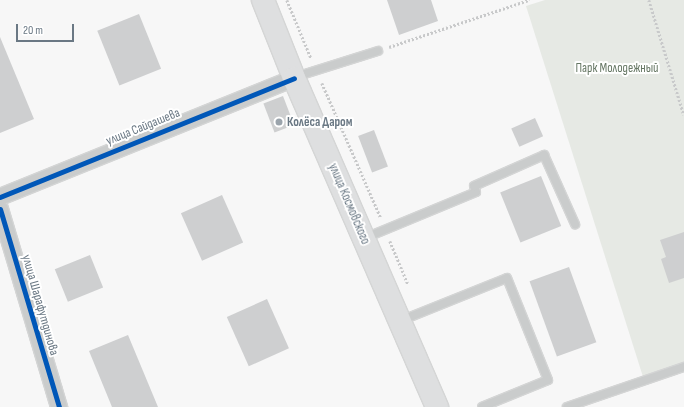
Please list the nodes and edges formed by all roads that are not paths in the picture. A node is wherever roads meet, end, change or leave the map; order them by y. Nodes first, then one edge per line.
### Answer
1 (263, 0) edge
2 (378, 51) road end
3 (294, 78) junction
4 (0, 197) edge
5 (0, 209) edge
6 (575, 224) dead end
7 (364, 239) junction
8 (400, 321) junction
9 (684, 367) edge
10 (59, 407) edge
11 (437, 407) edge
12 (482, 407) edge
13 (567, 407) edge

1 - 3 main road, улица Космовского
2 - 3 lane
3 - 4 street, улица Сайдашева
3 - 7 main road, улица Космовского
5 - 10 street, улица Шарафутдинова
6 - 7 lane
7 - 8 main road, улица Космовского
8 - 11 main road, улица Космовского
8 - 12 lane
9 - 13 lane

